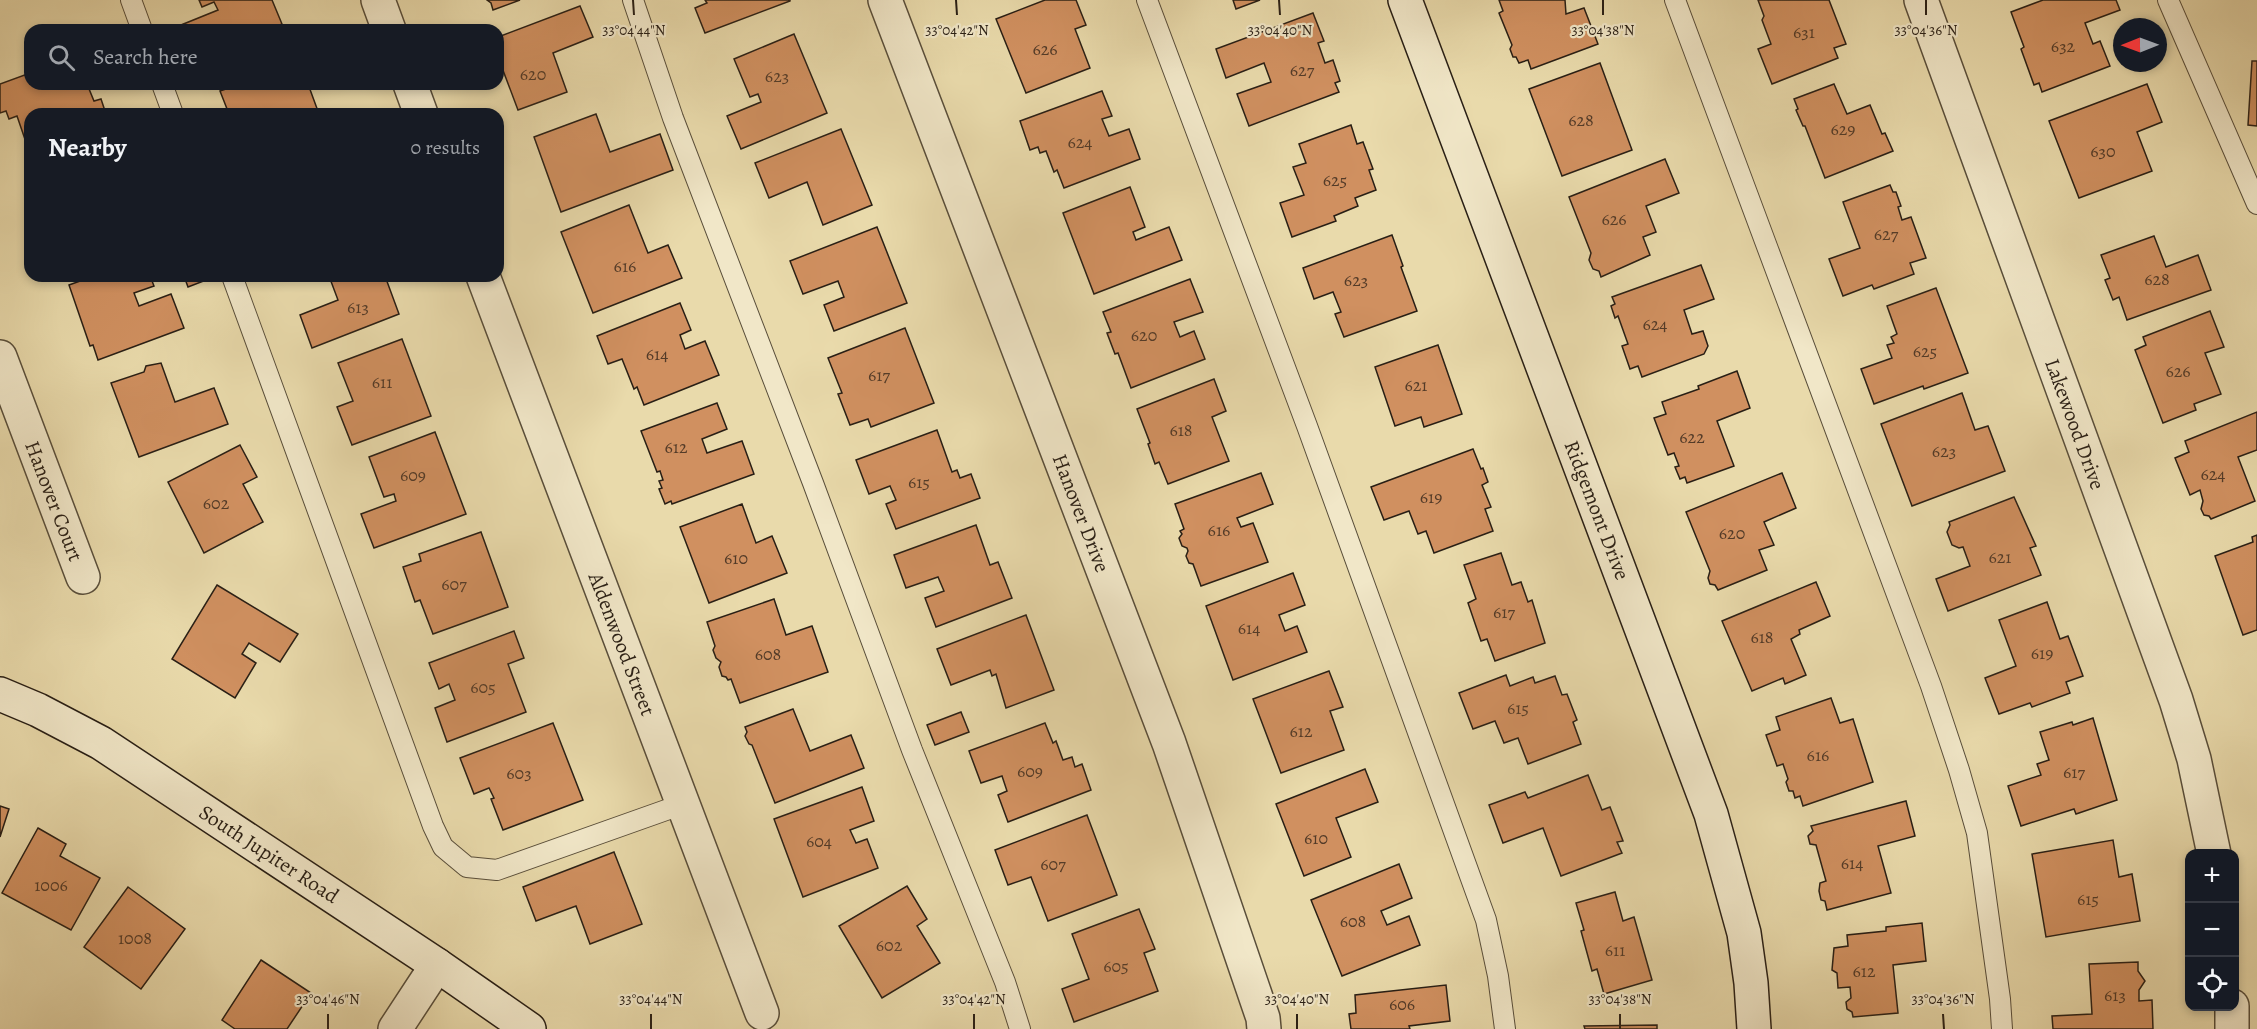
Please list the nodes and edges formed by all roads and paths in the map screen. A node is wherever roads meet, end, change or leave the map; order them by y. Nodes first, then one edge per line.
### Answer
1 (131, 0) edge
2 (378, 0) edge
3 (633, 0) edge
4 (885, 0) edge
5 (1147, 0) edge
6 (1405, 0) edge
7 (1675, 0) edge
8 (1921, 0) edge
9 (2168, 0) edge
10 (140, 24) edge
11 (387, 24) edge
12 (164, 90) edge
13 (412, 90) edge
14 (171, 108) edge
15 (419, 108) edge
16 (2257, 204) edge
17 (234, 282) edge
18 (485, 282) edge
19 (0, 357) edge
20 (83, 577) dead end
21 (0, 694) edge
22 (683, 804) junction
23 (2213, 849) edge
24 (437, 965) junction
25 (2232, 1011) edge
26 (762, 1013) dead end
27 (395, 1029) edge
28 (529, 1029) edge
29 (1020, 1029) edge
30 (1264, 1029) edge
31 (1505, 1029) edge
32 (1754, 1029) edge
33 (2002, 1029) edge
34 (2232, 1029) edge

1 - 10 lane
2 - 11 street
3 - 29 lane
4 - 30 street, Hanover Drive
5 - 31 lane
6 - 32 street, Ridgemont Drive
7 - 33 lane
8 - 23 street, Lakewood Drive
9 - 16 lane
12 - 14 lane
13 - 15 street
17 - 22 lane
18 - 22 street, Aldenwood Street
19 - 20 street, Hanover Court
21 - 24 street, South Jupiter Road
22 - 26 street, Aldenwood Street
24 - 27 street
24 - 28 street, South Jupiter Road
25 - 34 street

